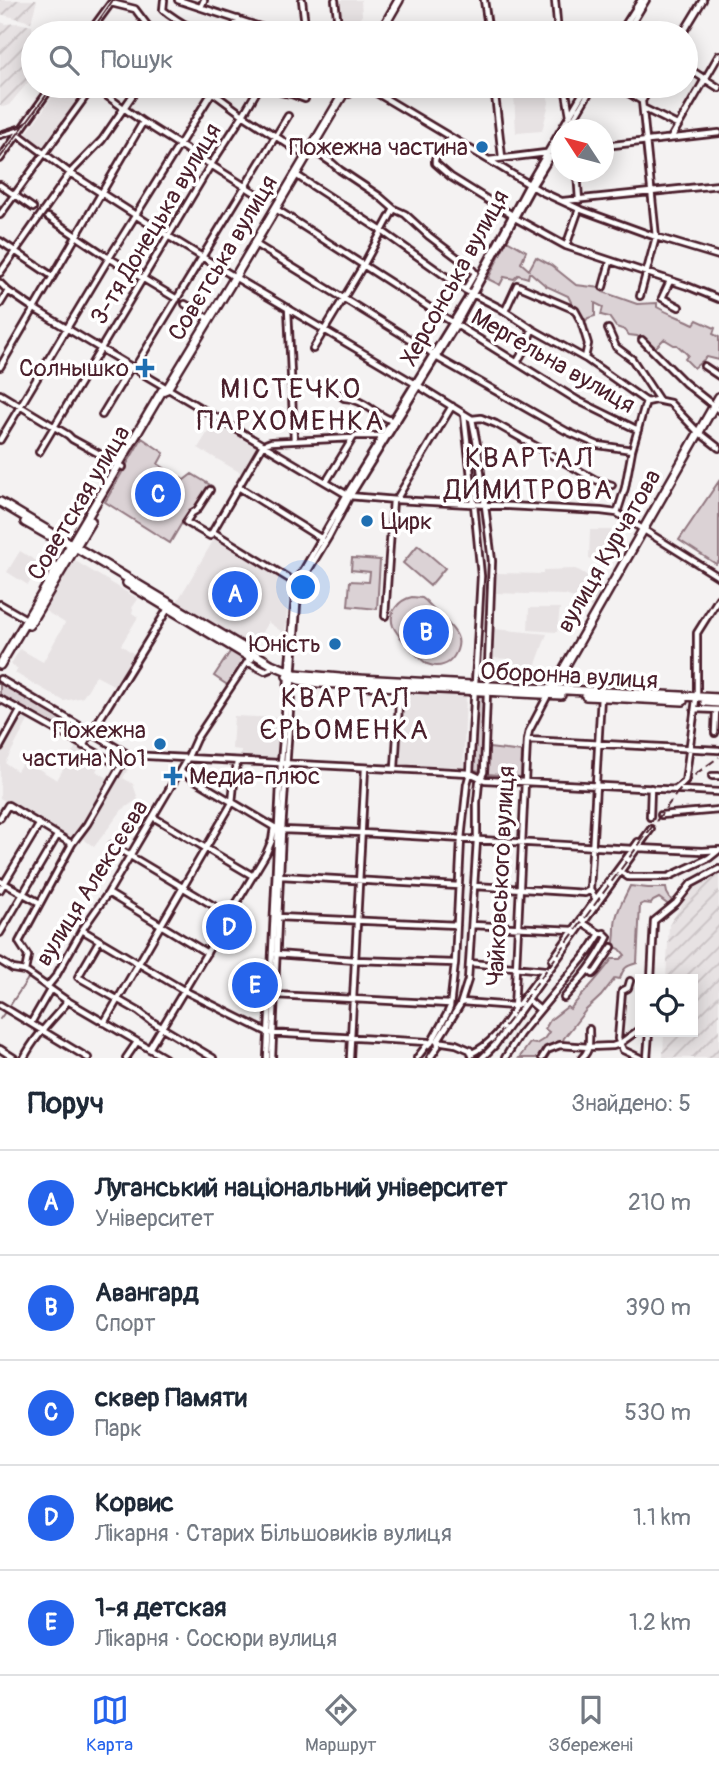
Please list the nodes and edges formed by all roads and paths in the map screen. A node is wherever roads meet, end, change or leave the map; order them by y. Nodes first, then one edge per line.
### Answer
1 (164, 0) edge
2 (178, 0) edge
3 (204, 0) edge
4 (302, 0) edge
5 (335, 0) edge
6 (399, 0) edge
7 (484, 0) edge
8 (555, 0) edge
9 (641, 0) edge
10 (646, 0) edge
11 (703, 0) edge
12 (112, 1) edge
13 (201, 7) junction
14 (238, 19) joint
15 (98, 21) edge
16 (144, 21) edge
17 (179, 21) edge
18 (243, 21) edge
19 (305, 21) edge
20 (338, 21) edge
21 (387, 21) edge
22 (487, 21) edge
23 (557, 21) edge
24 (628, 21) edge
25 (634, 21) edge
26 (690, 21) edge
27 (719, 55) edge
28 (698, 75) edge
29 (705, 79) junction
30 (719, 88) edge
31 (698, 90) edge
32 (43, 98) edge
33 (84, 98) edge
34 (109, 98) edge
35 (131, 98) edge
36 (206, 98) edge
37 (223, 98) edge
38 (253, 98) edge
39 (342, 98) edge
40 (384, 98) edge
41 (495, 98) edge
42 (568, 98) edge
43 (581, 98) edge
44 (585, 98) edge
45 (634, 98) edge
46 (645, 98) edge
47 (693, 98) edge
48 (642, 104) junction
49 (124, 109) junction
50 (243, 116) junction
51 (288, 116) dead end
52 (572, 117) junction
53 (143, 122) junction
54 (677, 125) junction
55 (22, 128) junction
56 (18, 134) junction
57 (719, 134) edge
58 (0, 135) edge
59 (275, 137) junction
60 (451, 138) junction
61 (670, 139) junction
62 (647, 142) junction
63 (178, 145) junction
64 (614, 145) edge
65 (311, 149) junction
66 (550, 152) junction
67 (44, 153) junction
68 (306, 156) junction
69 (502, 157) junction
70 (0, 159) edge
71 (488, 160) junction
72 (210, 166) junction
73 (70, 173) junction
74 (295, 175) junction
75 (578, 182) edge
76 (0, 185) edge
77 (530, 185) junction
78 (719, 186) edge
79 (244, 187) junction
80 (650, 192) junction
81 (101, 194) junction
82 (257, 194) dead end
83 (14, 195) junction
84 (579, 200) junction
85 (561, 201) junction
86 (33, 208) dead end
87 (275, 209) junction
88 (394, 209) junction
89 (579, 209) junction
90 (0, 215) edge
91 (136, 215) junction
92 (48, 217) dead end
93 (514, 217) junction
94 (382, 231) junction
95 (168, 236) junction
96 (76, 237) junction
97 (656, 237) junction
98 (0, 241) edge
99 (254, 243) junction
100 (566, 246) junction
101 (16, 252) junction
102 (719, 256) edge
103 (202, 257) junction
104 (109, 258) junction
105 (610, 262) junction
106 (363, 266) junction
107 (0, 273) edge
108 (646, 273) junction
109 (52, 276) junction
110 (236, 277) junction
111 (142, 279) junction
112 (670, 281) junction
113 (0, 283) edge
114 (603, 288) dead end
115 (465, 290) junction
116 (8, 291) junction
117 (472, 294) junction
118 (640, 296) dead end
119 (177, 299) junction
120 (342, 299) junction
121 (719, 299) edge
122 (0, 304) edge
123 (185, 304) dead end
124 (679, 307) dead end
125 (33, 308) junction
126 (288, 308) junction
127 (505, 311) junction
128 (210, 319) junction
129 (455, 324) junction
130 (68, 328) junction
131 (532, 329) junction
132 (608, 329) dead end
133 (325, 330) junction
134 (642, 340) dead end
135 (101, 349) junction
136 (313, 349) dead end
137 (435, 356) junction
138 (585, 358) junction
139 (517, 362) junction
140 (704, 366) dead end
141 (0, 367) edge
142 (133, 368) junction
143 (719, 376) edge
144 (418, 385) junction
145 (167, 388) junction
146 (0, 394) edge
147 (340, 395) dead end
148 (719, 397) edge
149 (659, 400) junction
150 (646, 401) junction
151 (21, 406) junction
152 (452, 406) junction
153 (716, 408) edge
154 (464, 414) junction
155 (102, 415) dead end
156 (472, 419) junction
157 (393, 421) junction
158 (54, 427) junction
159 (638, 430) junction
160 (699, 432) junction
161 (384, 436) junction
162 (353, 438) junction
163 (0, 440) edge
164 (294, 440) junction
165 (263, 445) junction
166 (719, 448) edge
167 (632, 450) junction
168 (39, 453) dead end
169 (121, 466) junction
170 (327, 482) junction
171 (612, 485) dead end
172 (240, 488) junction
173 (211, 489) dead end
174 (349, 495) junction
175 (394, 500) junction
176 (0, 502) edge
177 (474, 504) junction
178 (485, 504) junction
179 (0, 507) edge
180 (617, 513) junction
181 (644, 529) junction
182 (211, 534) junction
183 (323, 539) junction
184 (73, 547) junction
185 (719, 577) edge
186 (296, 583) junction
187 (719, 598) edge
188 (0, 604) edge
189 (170, 606) junction
190 (385, 616) dead end
191 (27, 620) junction
192 (250, 658) junction
193 (0, 665) edge
194 (0, 673) edge
195 (291, 675) junction
196 (0, 679) edge
197 (400, 687) junction
198 (475, 688) junction
199 (488, 689) junction
200 (551, 692) junction
201 (601, 695) junction
202 (0, 699) edge
203 (695, 702) junction
204 (718, 705) edge
205 (20, 711) junction
206 (715, 733) dead end
207 (91, 734) junction
208 (527, 740) junction
209 (598, 743) junction
210 (83, 746) junction
211 (0, 747) edge
212 (690, 748) junction
213 (719, 750) edge
214 (127, 755) junction
215 (187, 759) junction
216 (237, 761) junction
217 (284, 763) junction
218 (120, 766) junction
219 (365, 768) junction
220 (396, 768) junction
221 (180, 771) junction
222 (470, 773) junction
223 (712, 776) dead end
224 (719, 776) edge
225 (482, 778) junction
226 (525, 782) junction
227 (596, 785) junction
228 (650, 788) junction
229 (674, 790) junction
230 (719, 792) edge
231 (232, 803) junction
232 (719, 810) edge
233 (661, 815) dead end
234 (153, 817) junction
235 (650, 817) dead end
236 (0, 818) edge
237 (39, 825) junction
238 (278, 829) junction
239 (651, 829) dead end
240 (362, 833) junction
241 (57, 836) junction
242 (461, 839) junction
243 (477, 840) junction
244 (523, 842) junction
245 (638, 842) dead end
246 (72, 844) junction
247 (112, 845) dead end
248 (593, 846) junction
249 (205, 848) junction
250 (635, 849) junction
251 (719, 850) edge
252 (130, 856) junction
253 (719, 869) edge
254 (621, 872) junction
255 (253, 876) junction
256 (281, 876) junction
257 (359, 880) junction
258 (2, 882) edge
259 (459, 886) junction
260 (475, 886) junction
261 (182, 887) junction
262 (520, 889) junction
263 (0, 890) edge
264 (587, 891) junction
265 (108, 893) junction
266 (23, 895) junction
267 (596, 899) junction
268 (40, 903) junction
269 (229, 915) junction
270 (278, 917) junction
271 (358, 920) junction
272 (583, 923) junction
273 (160, 924) junction
274 (457, 925) junction
275 (472, 925) junction
276 (518, 927) junction
277 (82, 930) junction
278 (573, 930) junction
279 (0, 933) edge
280 (600, 934) junction
281 (99, 941) junction
282 (612, 947) dead end
283 (207, 953) junction
284 (276, 954) junction
285 (355, 960) junction
286 (0, 961) edge
287 (455, 963) junction
288 (137, 964) junction
289 (470, 964) junction
290 (516, 967) junction
291 (545, 970) junction
292 (25, 971) junction
293 (588, 971) junction
294 (651, 974) edge
295 (630, 981) dead end
296 (49, 988) junction
297 (185, 992) junction
298 (275, 995) junction
299 (564, 998) dead end
300 (353, 999) junction
301 (527, 999) junction
302 (65, 1000) junction
303 (117, 1000) junction
304 (462, 1002) junction
305 (450, 1004) junction
306 (0, 1005) edge
307 (514, 1006) junction
308 (541, 1010) junction
309 (104, 1023) junction
310 (31, 1024) junction
311 (163, 1028) junction
312 (589, 1029) dead end
313 (42, 1030) junction
314 (272, 1033) junction
315 (635, 1033) edge
316 (351, 1037) junction
317 (649, 1037) edge
318 (438, 1040) junction
319 (137, 1042) junction
320 (431, 1042) junction
321 (620, 1044) junction
322 (589, 1047) junction
323 (0, 1049) edge
324 (149, 1049) junction
325 (473, 1056) edge
326 (647, 1056) edge
327 (14, 1058) edge
328 (24, 1058) edge
329 (88, 1058) edge
330 (127, 1058) edge
331 (164, 1058) edge
332 (213, 1058) edge
333 (270, 1058) edge
334 (350, 1058) edge
335 (417, 1058) edge
336 (430, 1058) edge
337 (482, 1058) edge
338 (505, 1058) edge
339 (542, 1058) edge
340 (582, 1058) edge
341 (640, 1058) edge

1 - 17 street
2 - 13 street
3 - 13 street
4 - 19 street
5 - 20 street
6 - 21 main road
7 - 22 street
8 - 23 street
9 - 24 street
10 - 25 street
11 - 26 street
12 - 15 street
12 - 16 street
13 - 14 street
14 - 18 street
27 - 29 street
28 - 29 street
29 - 30 street
29 - 31 street
32 - 55 street
33 - 67 street
34 - 49 street
35 - 49 street
36 - 63 street
37 - 50 street
38 - 50 street, 3-тя Донецька вулиця
39 - 65 main road, Совєтська вулиця
40 - 60 street
41 - 69 street
42 - 52 street
43 - 52 street, Херсонська вулиця
44 - 52 street, Херсонська вулиця
45 - 48 street
46 - 48 street
47 - 54 street
48 - 54 street
48 - 62 street
49 - 53 street
49 - 73 street
50 - 59 street
50 - 72 street, 3-тя Донецька вулиця
51 - 59 street
52 - 66 street, Херсонська вулиця
53 - 63 street
53 - 81 street
54 - 61 street
55 - 56 street
55 - 58 street
56 - 67 street
56 - 70 street
57 - 61 street
59 - 68 street
59 - 79 street
60 - 71 street
60 - 93 street
61 - 62 street
62 - 64 street
62 - 80 street
63 - 72 street
63 - 91 street
65 - 68 main road, Совєтська вулиця
65 - 88 street
66 - 69 street
66 - 77 street, Херсонська вулиця
67 - 73 street
67 - 83 street
68 - 74 main road, Совєтська вулиця
69 - 71 street
71 - 77 street
72 - 79 street
72 - 95 street, 3-тя Донецька вулиця
73 - 81 street
73 - 101 street
74 - 87 main road, Совєтська вулиця
74 - 94 street
75 - 84 street
76 - 83 street
77 - 85 street
77 - 93 street, Херсонська вулиця
78 - 80 street
79 - 82 street
79 - 103 street
80 - 84 street
80 - 97 street
81 - 91 street
81 - 96 street
83 - 86 street
83 - 90 street
84 - 85 street
85 - 89 street
87 - 99 main road, Совєтська вулиця
87 - 106 street, Мергельна вулиця
88 - 94 street
88 - 115 street
89 - 97 street
89 - 100 street
91 - 95 street
91 - 104 street
92 - 96 street
93 - 100 street
93 - 117 street, Херсонська вулиця
94 - 106 street
94 - 115 street
95 - 103 street
95 - 111 street, 3-тя Донецька вулиця
96 - 104 street
96 - 109 street
97 - 102 street
97 - 108 street
98 - 101 street
99 - 110 main road, Совєтська вулиця
99 - 120 street
100 - 105 street
101 - 107 street
101 - 109 street
103 - 110 street
103 - 119 street
104 - 111 street
104 - 130 street
105 - 108 street
105 - 114 street
106 - 120 street
106 - 129 street, Мергельна вулиця
108 - 112 street
108 - 118 street
109 - 125 street
110 - 126 street
110 - 128 main road, Совєтська вулиця
111 - 119 street
111 - 135 street, 3-тя Донецька вулиця
112 - 121 street
112 - 124 street
113 - 116 street
115 - 117 street
116 - 122 street
116 - 125 street
117 - 127 street
117 - 129 street, Херсонська вулиця
119 - 142 street
120 - 133 street
120 - 137 street
123 - 128 street
125 - 130 street
125 - 141 street
126 - 133 street
126 - 164 street
127 - 131 street
127 - 138 street
128 - 145 main road, Совєтська вулиця
129 - 137 street, Херсонська вулиця
129 - 139 street, Мергельна вулиця
130 - 135 street
130 - 151 street
131 - 138 street
131 - 139 street
132 - 149 street
133 - 136 street
133 - 144 street
134 - 153 street
135 - 142 street
135 - 158 street, 3-тя Донецька вулиця
137 - 144 street, Херсонська вулиця
137 - 167 street
138 - 150 street
139 - 159 street, Мергельна вулиця
140 - 143 street
142 - 145 street
142 - 155 street
144 - 152 street
144 - 157 street, Херсонська вулиця
144 - 174 street, Херсонська вулиця
145 - 165 street
145 - 169 main road, Советская улица
146 - 151 street
147 - 157 street
148 - 153 main road, вулиця Курчатова
149 - 150 street
149 - 160 street
150 - 159 street
151 - 158 street
151 - 163 street
152 - 154 street
152 - 175 street
153 - 160 main road, вулиця Курчатова
154 - 156 street
154 - 177 street
156 - 171 street
156 - 178 street
157 - 161 street, Херсонська вулиця
158 - 168 street, 3-тя Донецька вулиця
158 - 169 street
159 - 167 street
160 - 166 street
160 - 181 main road, вулиця Курчатова
161 - 162 street
161 - 174 street, Херсонська вулиця
162 - 164 street
162 - 170 street
164 - 165 street
165 - 170 street
165 - 172 street
167 - 180 street
169 - 184 main road
170 - 174 street
172 - 182 street
172 - 183 street
173 - 182 street
174 - 175 street
174 - 183 street, Херсонська вулиця
174 - 195 street, Херсонська вулиця
175 - 177 street
175 - 190 street
176 - 184 main road
177 - 178 street
177 - 198 street
178 - 180 street
178 - 199 street
179 - 184 main road
180 - 181 street
181 - 185 street
181 - 200 main road, вулиця Курчатова
182 - 186 street
183 - 186 street, Херсонська вулиця
184 - 189 main road, Оборонна вулиця
184 - 191 main road
184 - 194 main road, Советская улица
186 - 195 street, Херсонська вулиця
187 - 203 street
188 - 191 street
189 - 192 main road, Оборонна вулиця
189 - 207 street
191 - 193 main road
192 - 195 main road, Оборонна вулиця
192 - 195 main road, Оборонна вулиця
192 - 215 street, вулиця Алексєєва
195 - 197 main road, Оборонна вулиця
195 - 198 main road, Оборонна вулиця
195 - 217 street
196 - 207 street
197 - 198 main road, Оборонна вулиця
197 - 220 street
198 - 199 main road, Оборонна вулиця
198 - 222 street
199 - 200 main road, Оборонна вулиця
199 - 225 street
200 - 201 main road, Оборонна вулиця
200 - 208 street, Чайковського вулиця
201 - 203 main road, Оборонна вулиця
201 - 209 street
202 - 205 street
203 - 204 main road, Оборонна вулиця
203 - 204 street
203 - 212 street
204 - 206 street
205 - 210 street
205 - 211 street
207 - 210 street
207 - 214 street
208 - 209 street
208 - 226 street, Чайковського вулиця
209 - 212 street
209 - 227 street
210 - 218 street
212 - 213 street
212 - 229 street
214 - 215 street
214 - 218 street
215 - 216 street
215 - 221 street, вулиця Алексєєва
216 - 217 street
216 - 231 street
217 - 219 street
217 - 238 street
218 - 246 street
219 - 220 street
219 - 240 street
220 - 222 street
221 - 231 street
221 - 234 street, вулиця Алексєєва
222 - 225 street
222 - 242 street
223 - 224 street
225 - 226 street
225 - 243 street
226 - 227 street
226 - 244 street, Чайковського вулиця
227 - 228 street
227 - 248 street
228 - 229 street
228 - 235 street
229 - 230 street
231 - 238 street
231 - 249 street
232 - 233 street
234 - 249 street
234 - 252 street, вулиця Алексєєва
236 - 237 street
237 - 241 street
237 - 258 street
238 - 240 street
238 - 255 street
238 - 256 street
238 - 314 street
239 - 250 street
240 - 242 street
240 - 257 street
241 - 246 street
241 - 266 street
242 - 243 street
242 - 259 street
243 - 244 street
243 - 260 street
244 - 248 street
244 - 262 street, Чайковського вулиця
245 - 250 street
246 - 268 street
247 - 252 street
248 - 250 street
248 - 264 street
249 - 255 street
249 - 261 street
250 - 251 street
250 - 254 street
250 - 267 street
251 - 254 street
252 - 261 street
252 - 265 street, вулиця Алексєєва
253 - 294 street
254 - 272 street
255 - 269 street
256 - 257 street
256 - 270 street
257 - 259 street
257 - 271 street
258 - 263 street
258 - 266 street
259 - 274 street
260 - 262 street
260 - 275 street
261 - 269 street
261 - 273 street
262 - 264 street
262 - 276 street, Чайковського вулиця
264 - 267 street
265 - 273 street
265 - 277 street, вулиця Алексєєва
266 - 268 street
266 - 279 street
267 - 278 street
268 - 292 street
269 - 283 street
270 - 271 street
270 - 284 street
271 - 274 street
271 - 285 street
272 - 280 street
272 - 301 street
273 - 283 street
273 - 288 street
274 - 287 street
275 - 276 street
275 - 289 street
276 - 278 street
276 - 290 street, Чайковського вулиця
277 - 281 street
277 - 296 street, вулиця Алексєєва
278 - 291 street
280 - 293 street
280 - 308 street
281 - 288 street
281 - 303 street
282 - 293 street
283 - 297 street
284 - 285 street
284 - 298 street
285 - 287 street
285 - 300 street
286 - 292 street
287 - 305 street
288 - 297 street
288 - 303 street
289 - 290 street
289 - 304 street
290 - 291 street
290 - 307 street, Чайковського вулиця
291 - 307 street
292 - 296 street
293 - 299 street
295 - 321 street
296 - 302 street
296 - 310 street, вулиця Алексєєва
297 - 311 street
297 - 314 street
298 - 300 street
298 - 314 street
300 - 305 street
300 - 316 street
301 - 308 street
301 - 337 street
302 - 309 street
302 - 313 street
303 - 309 street
303 - 311 street
304 - 307 street
304 - 318 street
305 - 320 street
306 - 310 street
307 - 325 street, Чайковського вулиця
308 - 338 street
309 - 319 street
310 - 313 street
311 - 324 street
311 - 332 street
312 - 322 street
313 - 328 street
313 - 329 street
314 - 316 street
314 - 333 street
315 - 321 street
316 - 320 street
316 - 334 street
317 - 326 street
318 - 320 street
318 - 325 street
318 - 336 street
319 - 324 street
319 - 330 street
320 - 335 street
321 - 322 street
321 - 341 street
322 - 339 street
322 - 340 street
323 - 327 street
324 - 331 street

